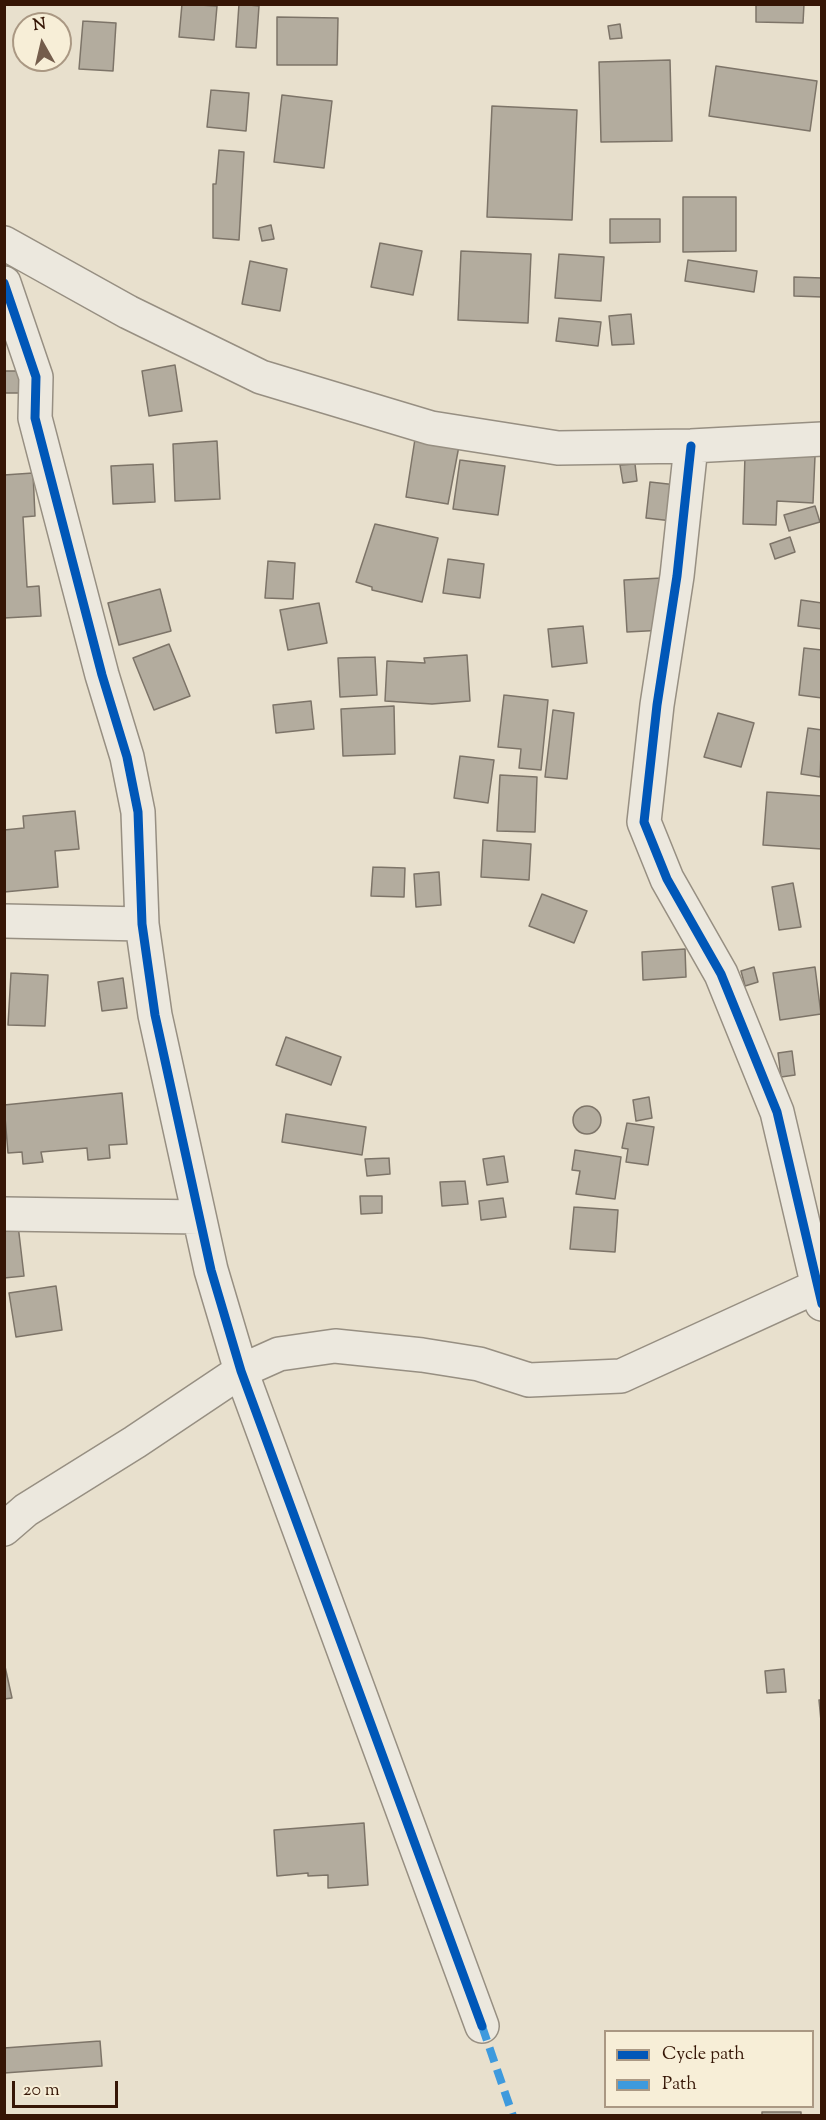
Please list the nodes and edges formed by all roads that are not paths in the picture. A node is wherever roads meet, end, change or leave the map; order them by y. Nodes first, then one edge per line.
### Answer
1 (4, 243) edge
2 (4, 283) edge
3 (822, 439) edge
4 (691, 446) junction
5 (4, 921) edge
6 (142, 924) junction
7 (4, 1214) edge
8 (199, 1217) junction
9 (820, 1292) edge
10 (241, 1371) junction
11 (4, 1529) edge
12 (482, 2026) dead end

1 - 4 street
2 - 6 street
3 - 4 street
4 - 9 street
5 - 6 street
6 - 8 street
7 - 8 street
8 - 10 street
9 - 10 street
10 - 11 street
10 - 12 street

